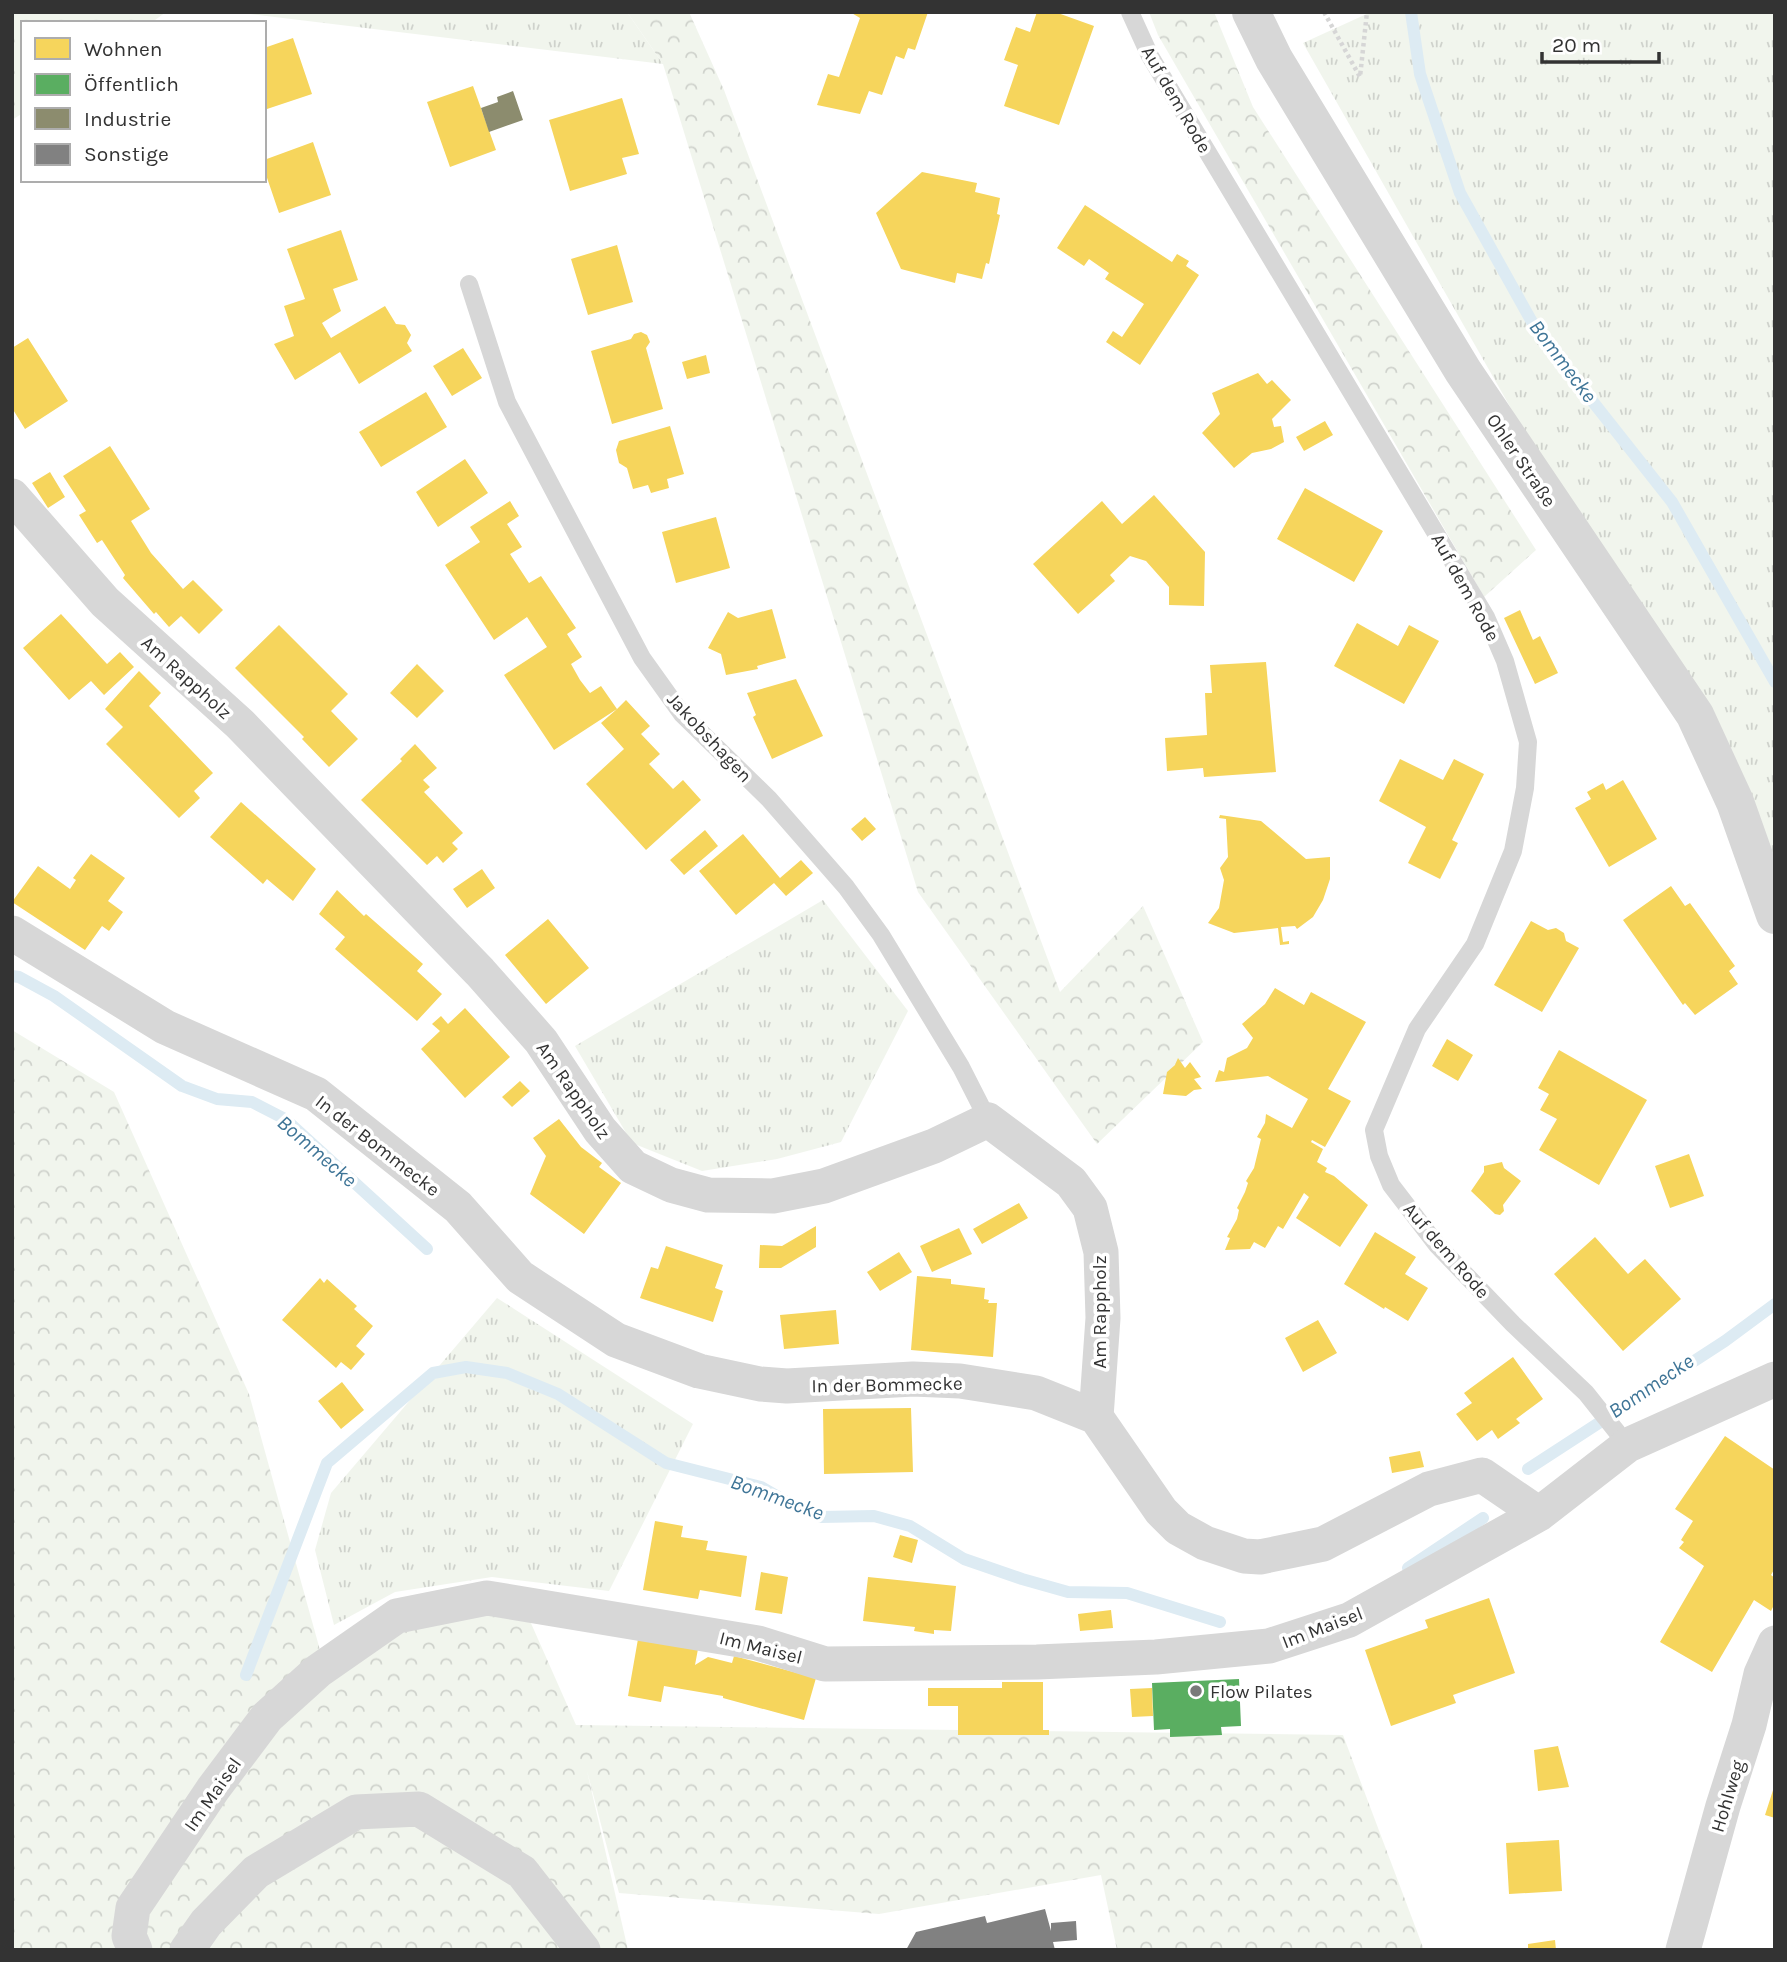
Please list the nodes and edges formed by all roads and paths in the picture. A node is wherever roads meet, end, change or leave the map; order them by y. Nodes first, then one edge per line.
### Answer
1 (1130, 12) edge
2 (1251, 12) edge
3 (1324, 12) edge
4 (1367, 12) edge
5 (469, 284) dead end
6 (12, 495) edge
7 (1775, 915) edge
8 (12, 933) edge
9 (988, 1120) junction
10 (1772, 1385) edge
11 (1096, 1417) junction
12 (1623, 1438) junction
13 (1536, 1512) junction
14 (1775, 1643) edge
15 (135, 1950) edge
16 (187, 1950) edge
17 (583, 1950) edge
18 (1682, 1950) edge

1 - 12 lane, Auf dem Rode
2 - 7 street, Ohler Straße
3 - 4 path
5 - 9 lane, Jakobshagen
6 - 9 street, Am Rappholz
8 - 11 street, In der Bommecke
9 - 11 street, Am Rappholz
10 - 12 street
11 - 13 street
12 - 13 street
13 - 15 street, Im Maisel
14 - 18 street, Hohlweg
16 - 17 street

